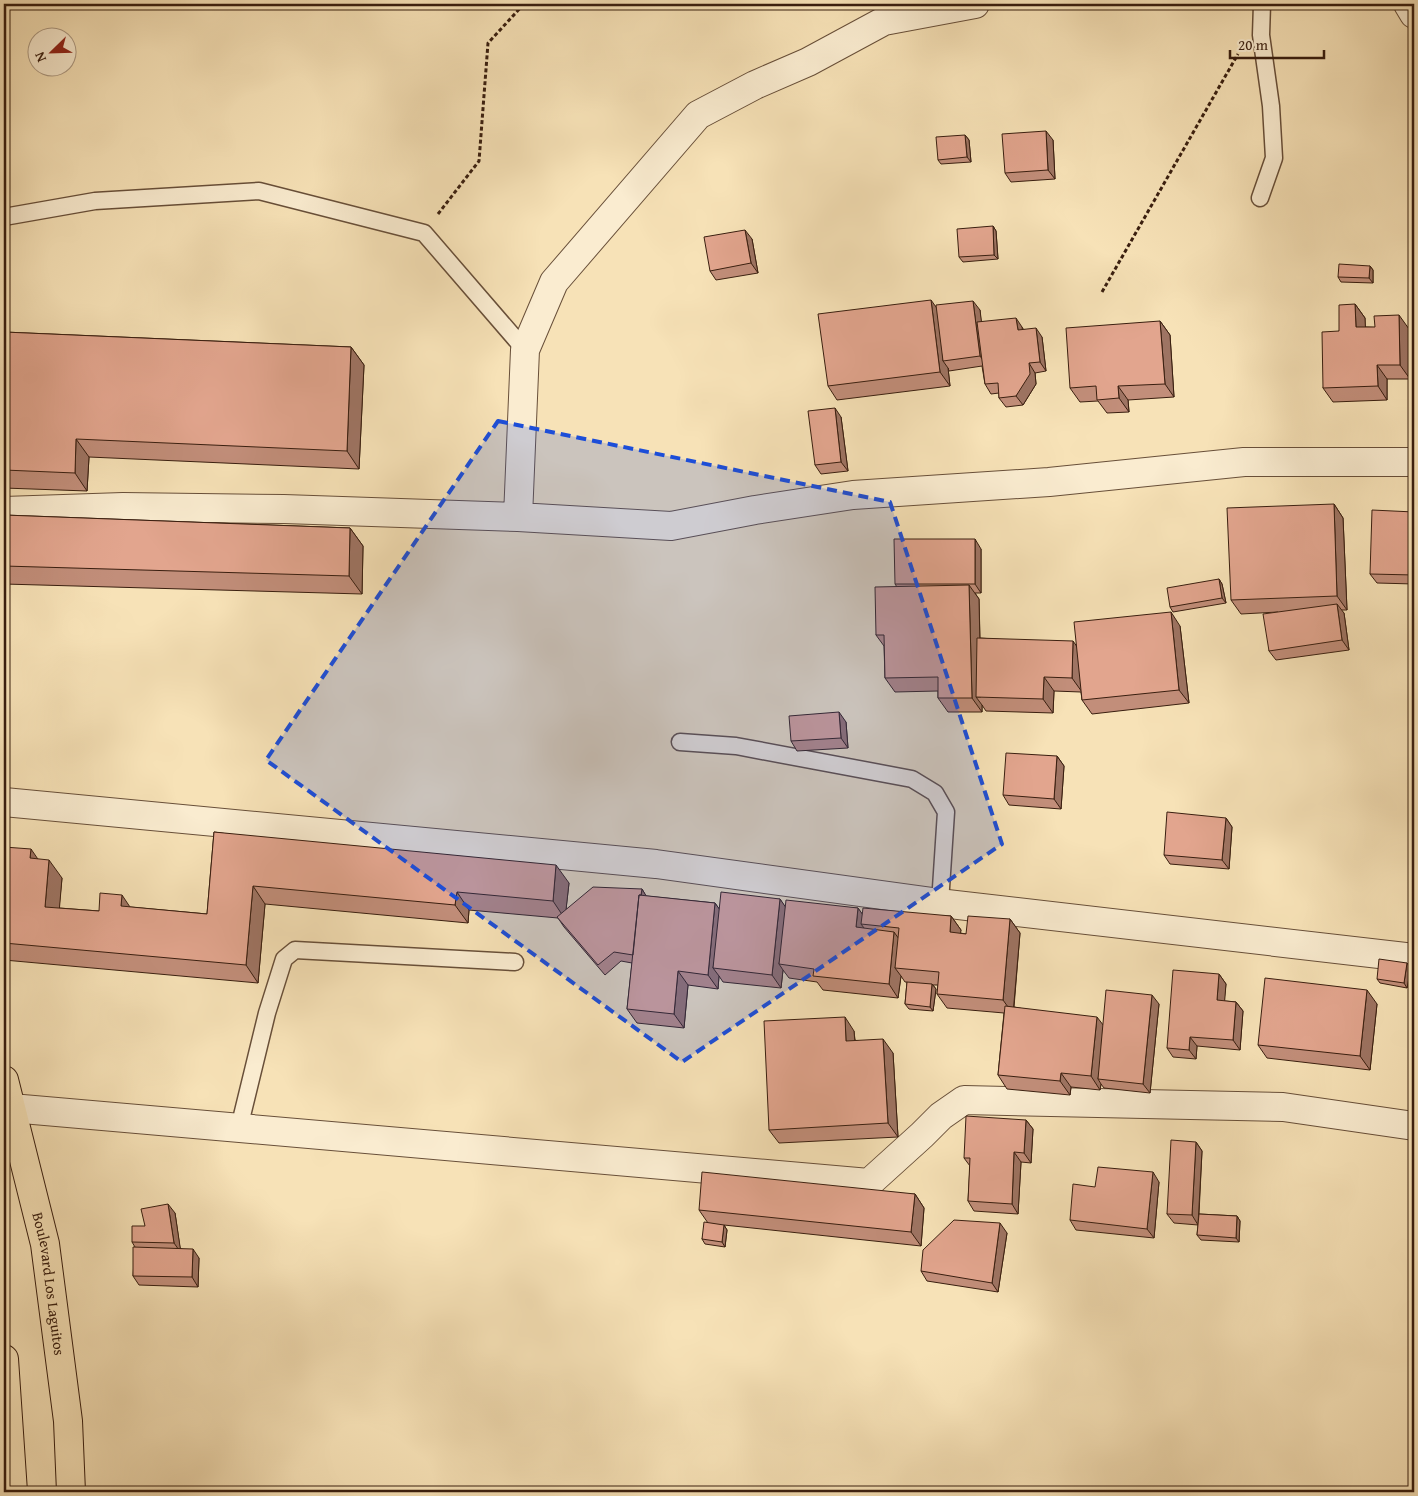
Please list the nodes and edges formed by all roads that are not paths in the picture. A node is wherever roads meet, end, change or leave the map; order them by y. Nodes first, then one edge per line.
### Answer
1 (975, 4) edge
2 (1262, 4) edge
3 (1408, 4) edge
4 (1414, 14) edge
5 (1260, 198) dead end
6 (4, 217) edge
7 (525, 350) junction
8 (1414, 462) edge
9 (4, 511) edge
10 (518, 516) junction
11 (680, 742) dead end
12 (4, 802) edge
13 (940, 903) junction
14 (1414, 958) edge
15 (515, 962) dead end
16 (4, 1080) edge
17 (11, 1108) junction
18 (1414, 1126) edge
19 (239, 1128) junction
20 (4, 1359) edge
21 (13, 1492) edge
22 (71, 1492) edge

1 - 7 street
2 - 5 lane
3 - 4 street
6 - 7 lane
7 - 10 street
8 - 10 street
9 - 10 street
11 - 13 lane
12 - 13 street
13 - 14 street
15 - 19 lane
16 - 17 main road, Boulevard Los Laguitos
17 - 19 street
17 - 22 main road, Boulevard Los Laguitos
18 - 19 street
20 - 21 main road

